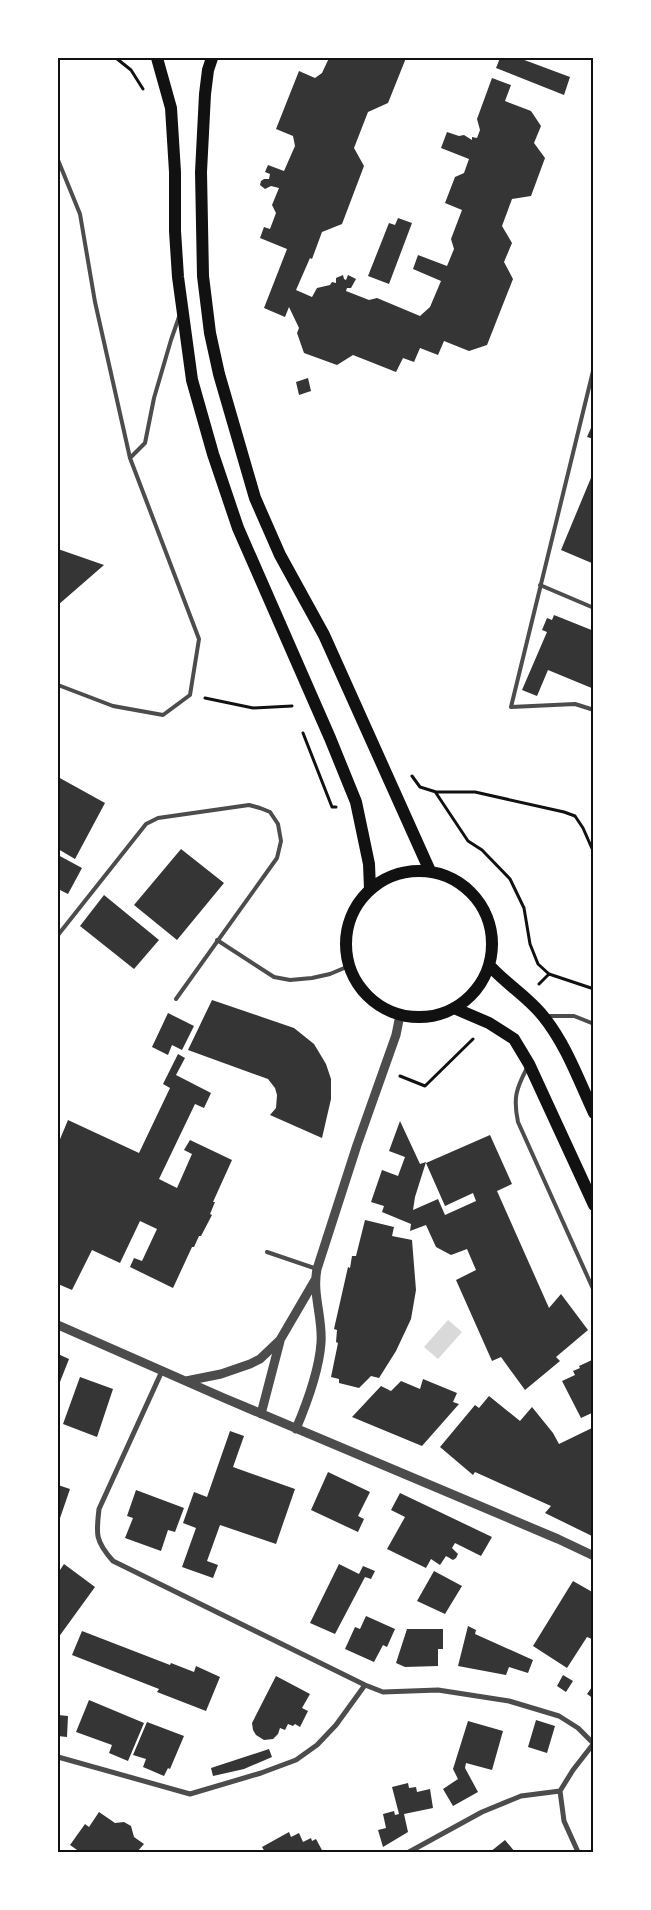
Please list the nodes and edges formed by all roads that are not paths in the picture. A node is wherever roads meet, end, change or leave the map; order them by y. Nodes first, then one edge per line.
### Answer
1 (157, 58) edge
2 (212, 58) edge
3 (58, 160) edge
4 (182, 308) junction
5 (594, 367) edge
6 (130, 458) junction
7 (540, 585) junction
8 (594, 608) edge
9 (58, 685) edge
10 (594, 710) edge
11 (430, 871) junction
12 (370, 889) junction
13 (58, 935) edge
14 (218, 940) junction
15 (349, 966) junction
16 (489, 966) junction
17 (176, 999) dead end
18 (454, 1008) junction
19 (400, 1015) junction
20 (543, 1016) junction
21 (594, 1024) edge
22 (529, 1064) junction
23 (594, 1113) edge
24 (594, 1205) edge
25 (267, 1252) dead end
26 (317, 1269) junction
27 (315, 1280) junction
28 (594, 1291) edge
29 (58, 1325) edge
30 (280, 1340) junction
31 (162, 1370) junction
32 (186, 1381) junction
33 (262, 1414) junction
34 (296, 1429) junction
35 (594, 1556) edge
36 (365, 1685) junction
37 (593, 1743) edge
38 (58, 1757) edge
39 (560, 1791) junction
40 (410, 1852) edge
41 (578, 1852) edge

1 - 4 main road
2 - 11 main road
3 - 6 lane
4 - 6 lane
4 - 12 main road
5 - 7 lane
6 - 9 lane
7 - 8 lane
7 - 10 lane
11 - 12 main road
11 - 16 main road
12 - 15 main road
13 - 14 lane
14 - 15 lane
14 - 17 lane
15 - 19 main road
16 - 18 main road
16 - 20 main road
18 - 19 main road
18 - 22 main road
19 - 26 street
20 - 21 lane
20 - 23 main road
22 - 24 main road
22 - 28 lane
25 - 26 lane
26 - 27 street
27 - 30 street
27 - 34 street
29 - 31 street
30 - 32 street
30 - 33 street
31 - 32 street
31 - 36 street
32 - 33 street
33 - 34 street
34 - 35 street
36 - 37 street
36 - 38 street
37 - 39 street
39 - 40 street
39 - 41 street

